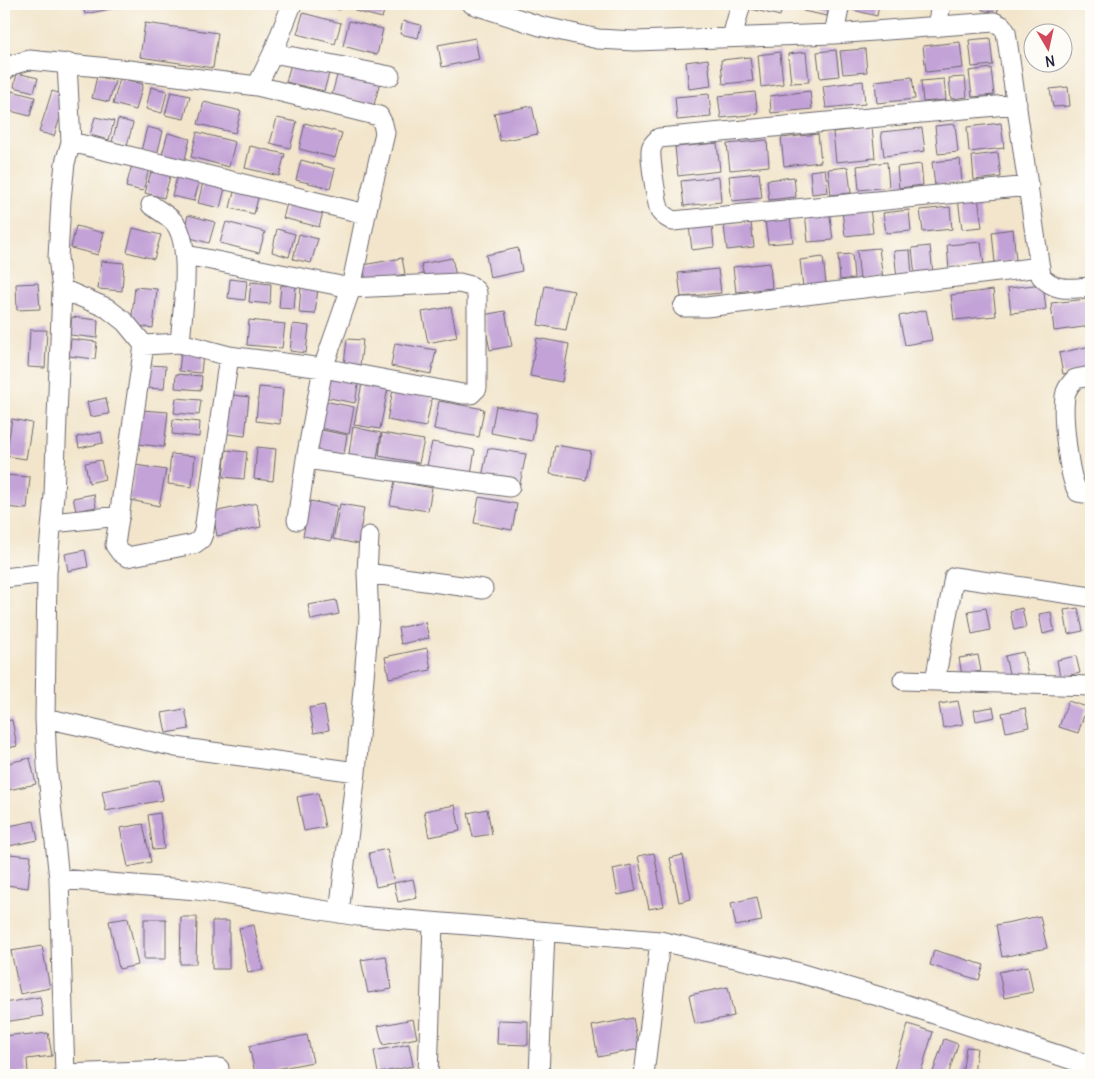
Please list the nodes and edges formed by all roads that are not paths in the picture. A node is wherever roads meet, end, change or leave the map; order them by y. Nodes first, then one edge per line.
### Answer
1 (292, 4) edge
2 (472, 4) edge
3 (740, 4) edge
4 (840, 4) edge
5 (941, 4) edge
6 (937, 27) junction
7 (834, 34) junction
8 (732, 37) junction
9 (272, 53) junction
10 (67, 63) junction
11 (4, 71) edge
12 (390, 76) dead end
13 (257, 86) junction
14 (1017, 104) junction
15 (72, 142) junction
16 (1028, 186) junction
17 (151, 205) dead end
18 (366, 214) junction
19 (186, 255) junction
20 (1040, 266) junction
21 (1091, 287) edge
22 (351, 288) junction
23 (62, 289) junction
24 (683, 307) dead end
25 (180, 343) junction
26 (144, 345) junction
27 (229, 356) junction
28 (324, 368) junction
29 (1091, 376) edge
30 (306, 459) junction
31 (510, 487) dead end
32 (1091, 494) edge
33 (120, 516) junction
34 (297, 520) dead end
35 (52, 523) junction
36 (369, 536) dead end
37 (47, 573) junction
38 (367, 573) junction
39 (4, 578) edge
40 (483, 589) dead end
41 (1091, 597) edge
42 (903, 680) dead end
43 (935, 681) junction
44 (1091, 686) edge
45 (45, 718) junction
46 (356, 772) junction
47 (59, 879) junction
48 (339, 913) junction
49 (432, 923) junction
50 (545, 932) junction
51 (660, 941) junction
52 (1091, 1066) edge
53 (219, 1068) dead end
54 (65, 1075) edge
55 (428, 1075) edge
56 (539, 1075) edge
57 (644, 1075) edge

1 - 9 street
2 - 8 street
3 - 8 street
4 - 7 street
5 - 6 street
6 - 7 street
6 - 14 street
7 - 8 street
9 - 12 street
9 - 13 street
10 - 11 street
10 - 13 street
10 - 15 street
13 - 18 street
14 - 16 street
14 - 16 street
15 - 18 street
15 - 23 street
16 - 20 street
17 - 19 street
18 - 22 street
19 - 22 street
19 - 25 street
20 - 21 street
20 - 24 street
22 - 28 street
22 - 28 street
23 - 26 street
23 - 35 street
25 - 26 street
25 - 27 street
26 - 33 street
27 - 28 street
27 - 33 street
28 - 30 street
29 - 32 street
30 - 31 street
30 - 34 street
33 - 35 street
35 - 37 street
36 - 38 street
37 - 39 street
37 - 45 street
38 - 40 street
38 - 46 street
41 - 43 street
42 - 43 street
43 - 44 street
45 - 46 street
45 - 47 street
46 - 48 street
47 - 48 street
47 - 54 street
48 - 49 street
49 - 50 street
49 - 55 street
50 - 51 street
50 - 56 street
51 - 52 street
51 - 57 street
53 - 54 street

